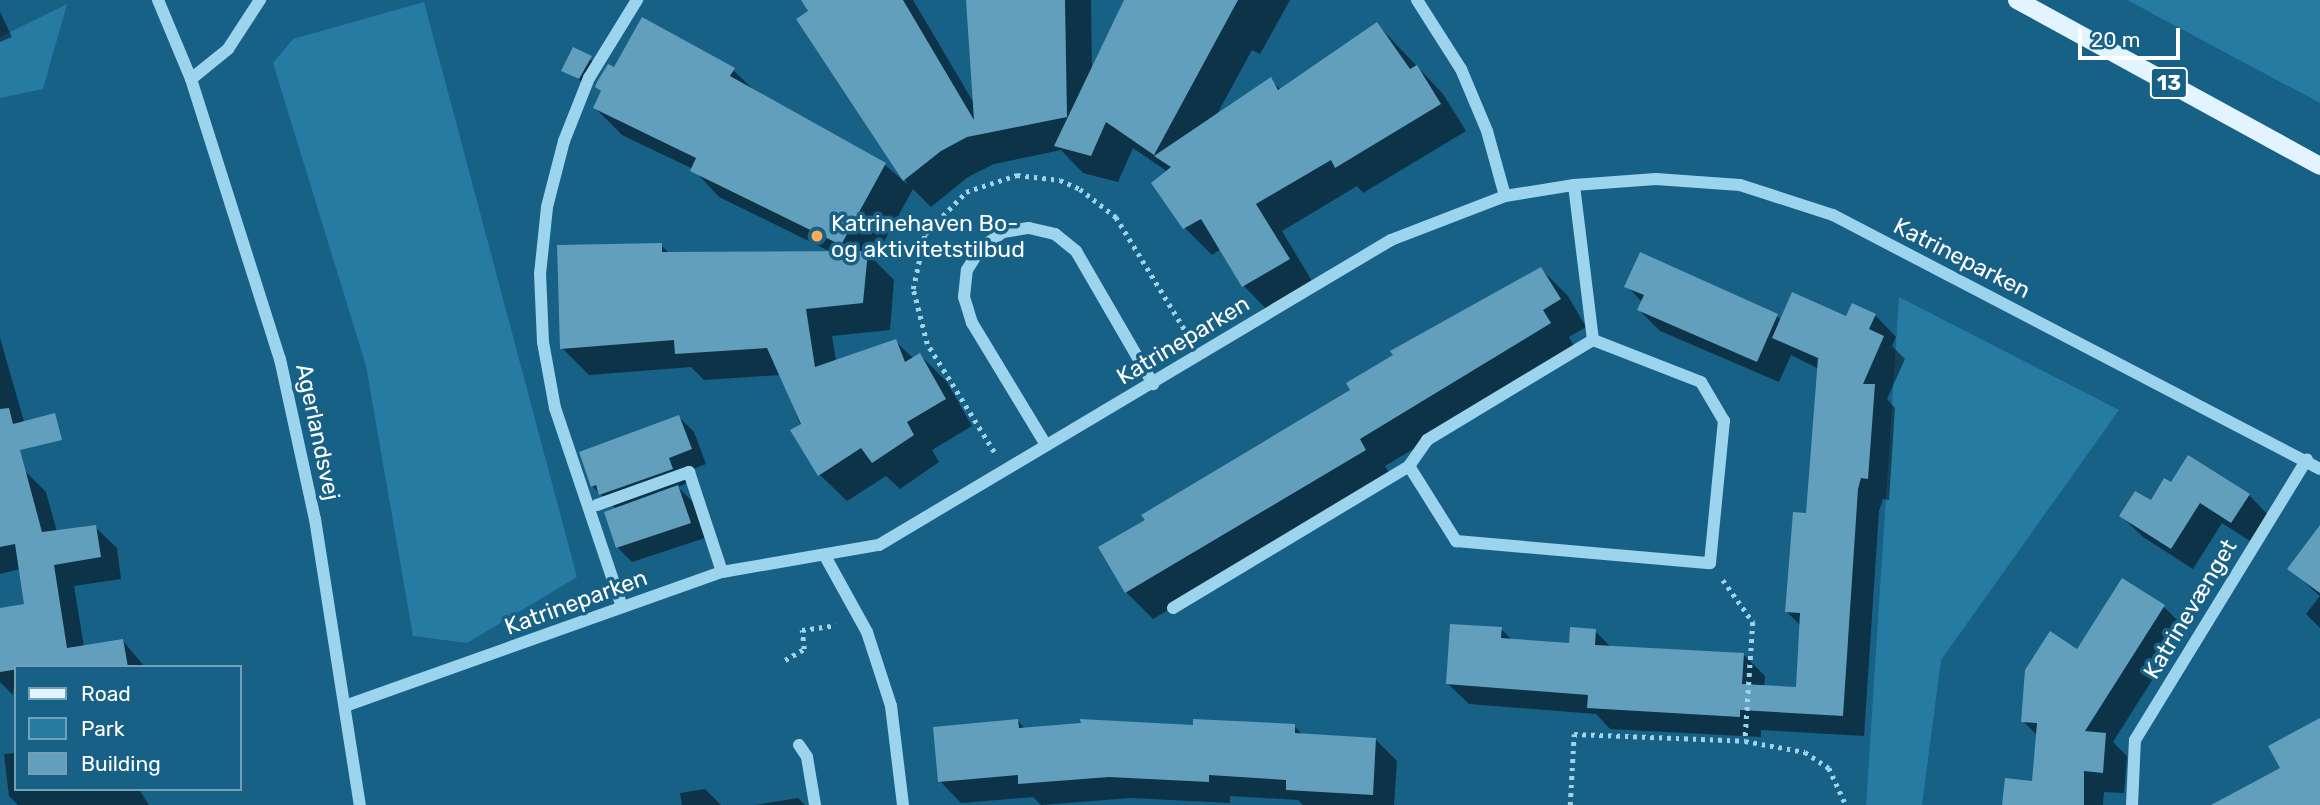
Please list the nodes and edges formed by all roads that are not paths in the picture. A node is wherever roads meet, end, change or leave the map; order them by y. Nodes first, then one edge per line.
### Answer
1 (158, 0) edge
2 (260, 0) edge
3 (638, 0) edge
4 (1417, 0) edge
5 (2017, 0) edge
6 (191, 79) junction
7 (2320, 166) edge
8 (1574, 186) junction
9 (1505, 197) junction
10 (1593, 340) junction
11 (1153, 384) junction
12 (1046, 445) junction
13 (2307, 459) junction
14 (1409, 466) junction
15 (2320, 468) edge
16 (597, 505) dead end
17 (825, 556) junction
18 (722, 572) junction
19 (622, 607) junction
20 (1173, 608) dead end
21 (345, 706) junction
22 (799, 745) dead end
23 (360, 805) edge
24 (815, 805) edge
25 (903, 805) edge
26 (2132, 805) edge

1 - 6 street, Agerlandsvej
2 - 6 street
3 - 19 street
4 - 9 street
5 - 7 main road, 13
6 - 21 street, Agerlandsvej
8 - 9 street, Katrineparken
8 - 10 street
8 - 13 street, Katrineparken
9 - 11 street, Katrineparken
10 - 14 street
10 - 14 street
11 - 12 street, Katrineparken
11 - 12 street
12 - 17 street, Katrineparken
13 - 15 street
13 - 26 street, Katrinevænget
14 - 20 street
16 - 18 street
17 - 18 street, Katrineparken
17 - 25 street
18 - 19 street, Katrineparken
19 - 21 street, Katrineparken
21 - 23 street, Agerlandsvej
22 - 24 street

